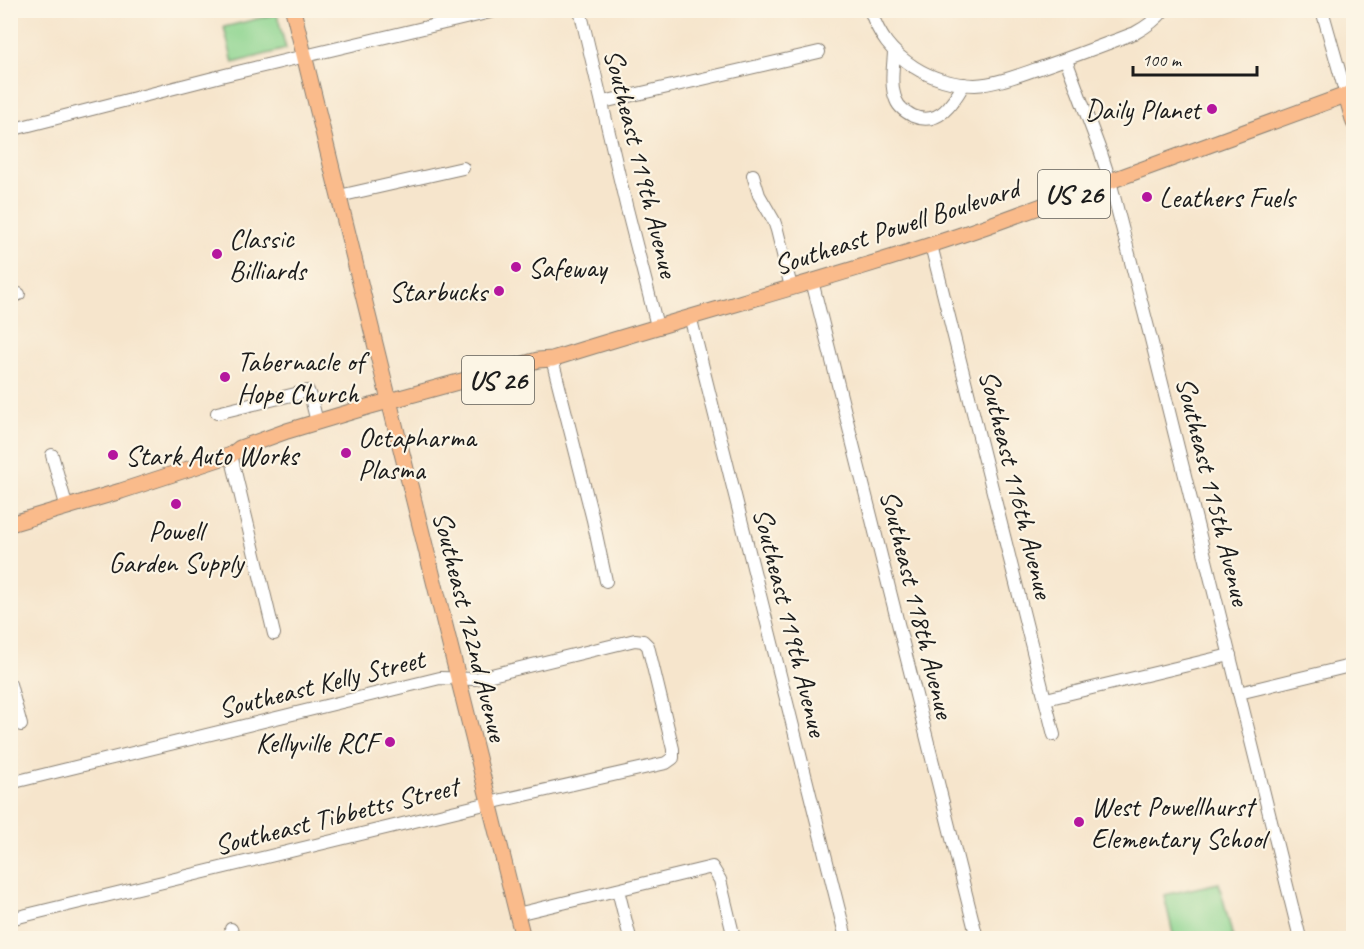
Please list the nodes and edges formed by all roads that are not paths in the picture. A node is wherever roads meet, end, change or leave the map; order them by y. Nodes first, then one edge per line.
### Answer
1 (293, 10) edge
2 (500, 10) edge
3 (580, 10) edge
4 (870, 10) edge
5 (1164, 10) edge
6 (1322, 10) edge
7 (819, 52) dead end
8 (894, 53) junction
9 (304, 56) junction
10 (1066, 60) junction
11 (964, 84) junction
12 (1350, 93) edge
13 (603, 102) junction
14 (1353, 123) edge
15 (10, 130) edge
16 (463, 168) dead end
17 (753, 175) dead end
18 (1110, 181) junction
19 (339, 196) junction
20 (931, 245) junction
21 (812, 281) junction
22 (791, 287) junction
23 (690, 316) junction
24 (657, 326) junction
25 (552, 359) junction
26 (390, 406) junction
27 (217, 413) dead end
28 (317, 422) junction
29 (52, 455) dead end
30 (231, 455) junction
31 (67, 507) junction
32 (10, 524) edge
33 (606, 582) dead end
34 (274, 634) dead end
35 (1230, 655) junction
36 (1353, 665) edge
37 (458, 678) junction
38 (10, 684) edge
39 (1239, 693) junction
40 (1046, 699) junction
41 (21, 725) dead end
42 (1054, 735) dead end
43 (673, 758) joint
44 (10, 783) edge
45 (489, 803) junction
46 (618, 890) junction
47 (517, 914) junction
48 (10, 919) edge
49 (523, 939) edge
50 (630, 939) edge
51 (734, 939) edge
52 (846, 939) edge
53 (977, 939) edge
54 (1300, 939) edge

1 - 9 main road, Southeast 122nd Avenue
2 - 9 street
3 - 13 street, Southeast 119th Avenue
4 - 8 street
5 - 10 street
6 - 12 street
7 - 13 street
8 - 11 street
8 - 11 street
9 - 15 street
9 - 19 main road, Southeast 122nd Avenue
10 - 11 street
10 - 18 street, Southeast 115th Avenue
12 - 14 main road
12 - 18 main road, Southeast Powell Boulevard / US 26
13 - 24 street, Southeast 119th Avenue
16 - 19 street
17 - 22 street
18 - 20 main road, Southeast Powell Boulevard / US 26
18 - 35 street, Southeast 115th Avenue
19 - 26 main road, Southeast 122nd Avenue
20 - 21 main road, Southeast Powell Boulevard / US 26
20 - 40 street, Southeast 116th Avenue
21 - 22 main road, Southeast Powell Boulevard / US 26
21 - 53 street, Southeast 118th Avenue
22 - 23 main road, Southeast Powell Boulevard / US 26
23 - 24 main road, Southeast Powell Boulevard / US 26
23 - 52 street, Southeast 119th Avenue
24 - 25 main road, Southeast Powell Boulevard / US 26
25 - 26 main road, Southeast Powell Boulevard / US 26
25 - 33 street
26 - 28 main road, Southeast Powell Boulevard / US 26
26 - 30 main road, Southeast Powell Boulevard / US 26
26 - 37 main road, Southeast 122nd Avenue
27 - 28 street
28 - 30 main road, Southeast Powell Boulevard / US 26
29 - 31 street
30 - 31 main road, Southeast Powell Boulevard / US 26
30 - 34 street
31 - 32 main road, Southeast Powell Boulevard / US 26
35 - 39 street, Southeast 115th Avenue
35 - 40 street
36 - 39 street
37 - 43 street, Southeast Kelly Street
37 - 44 street, Southeast Kelly Street
37 - 45 main road, Southeast 122nd Avenue
38 - 41 street
39 - 54 street, Southeast 115th Avenue
40 - 42 street, Southeast 116th Avenue
43 - 45 street, Southeast Tibbetts Street
45 - 47 main road, Southeast 122nd Avenue
45 - 48 street, Southeast Tibbetts Street
46 - 47 street
46 - 50 street
46 - 51 street
47 - 49 main road, Southeast 122nd Avenue

